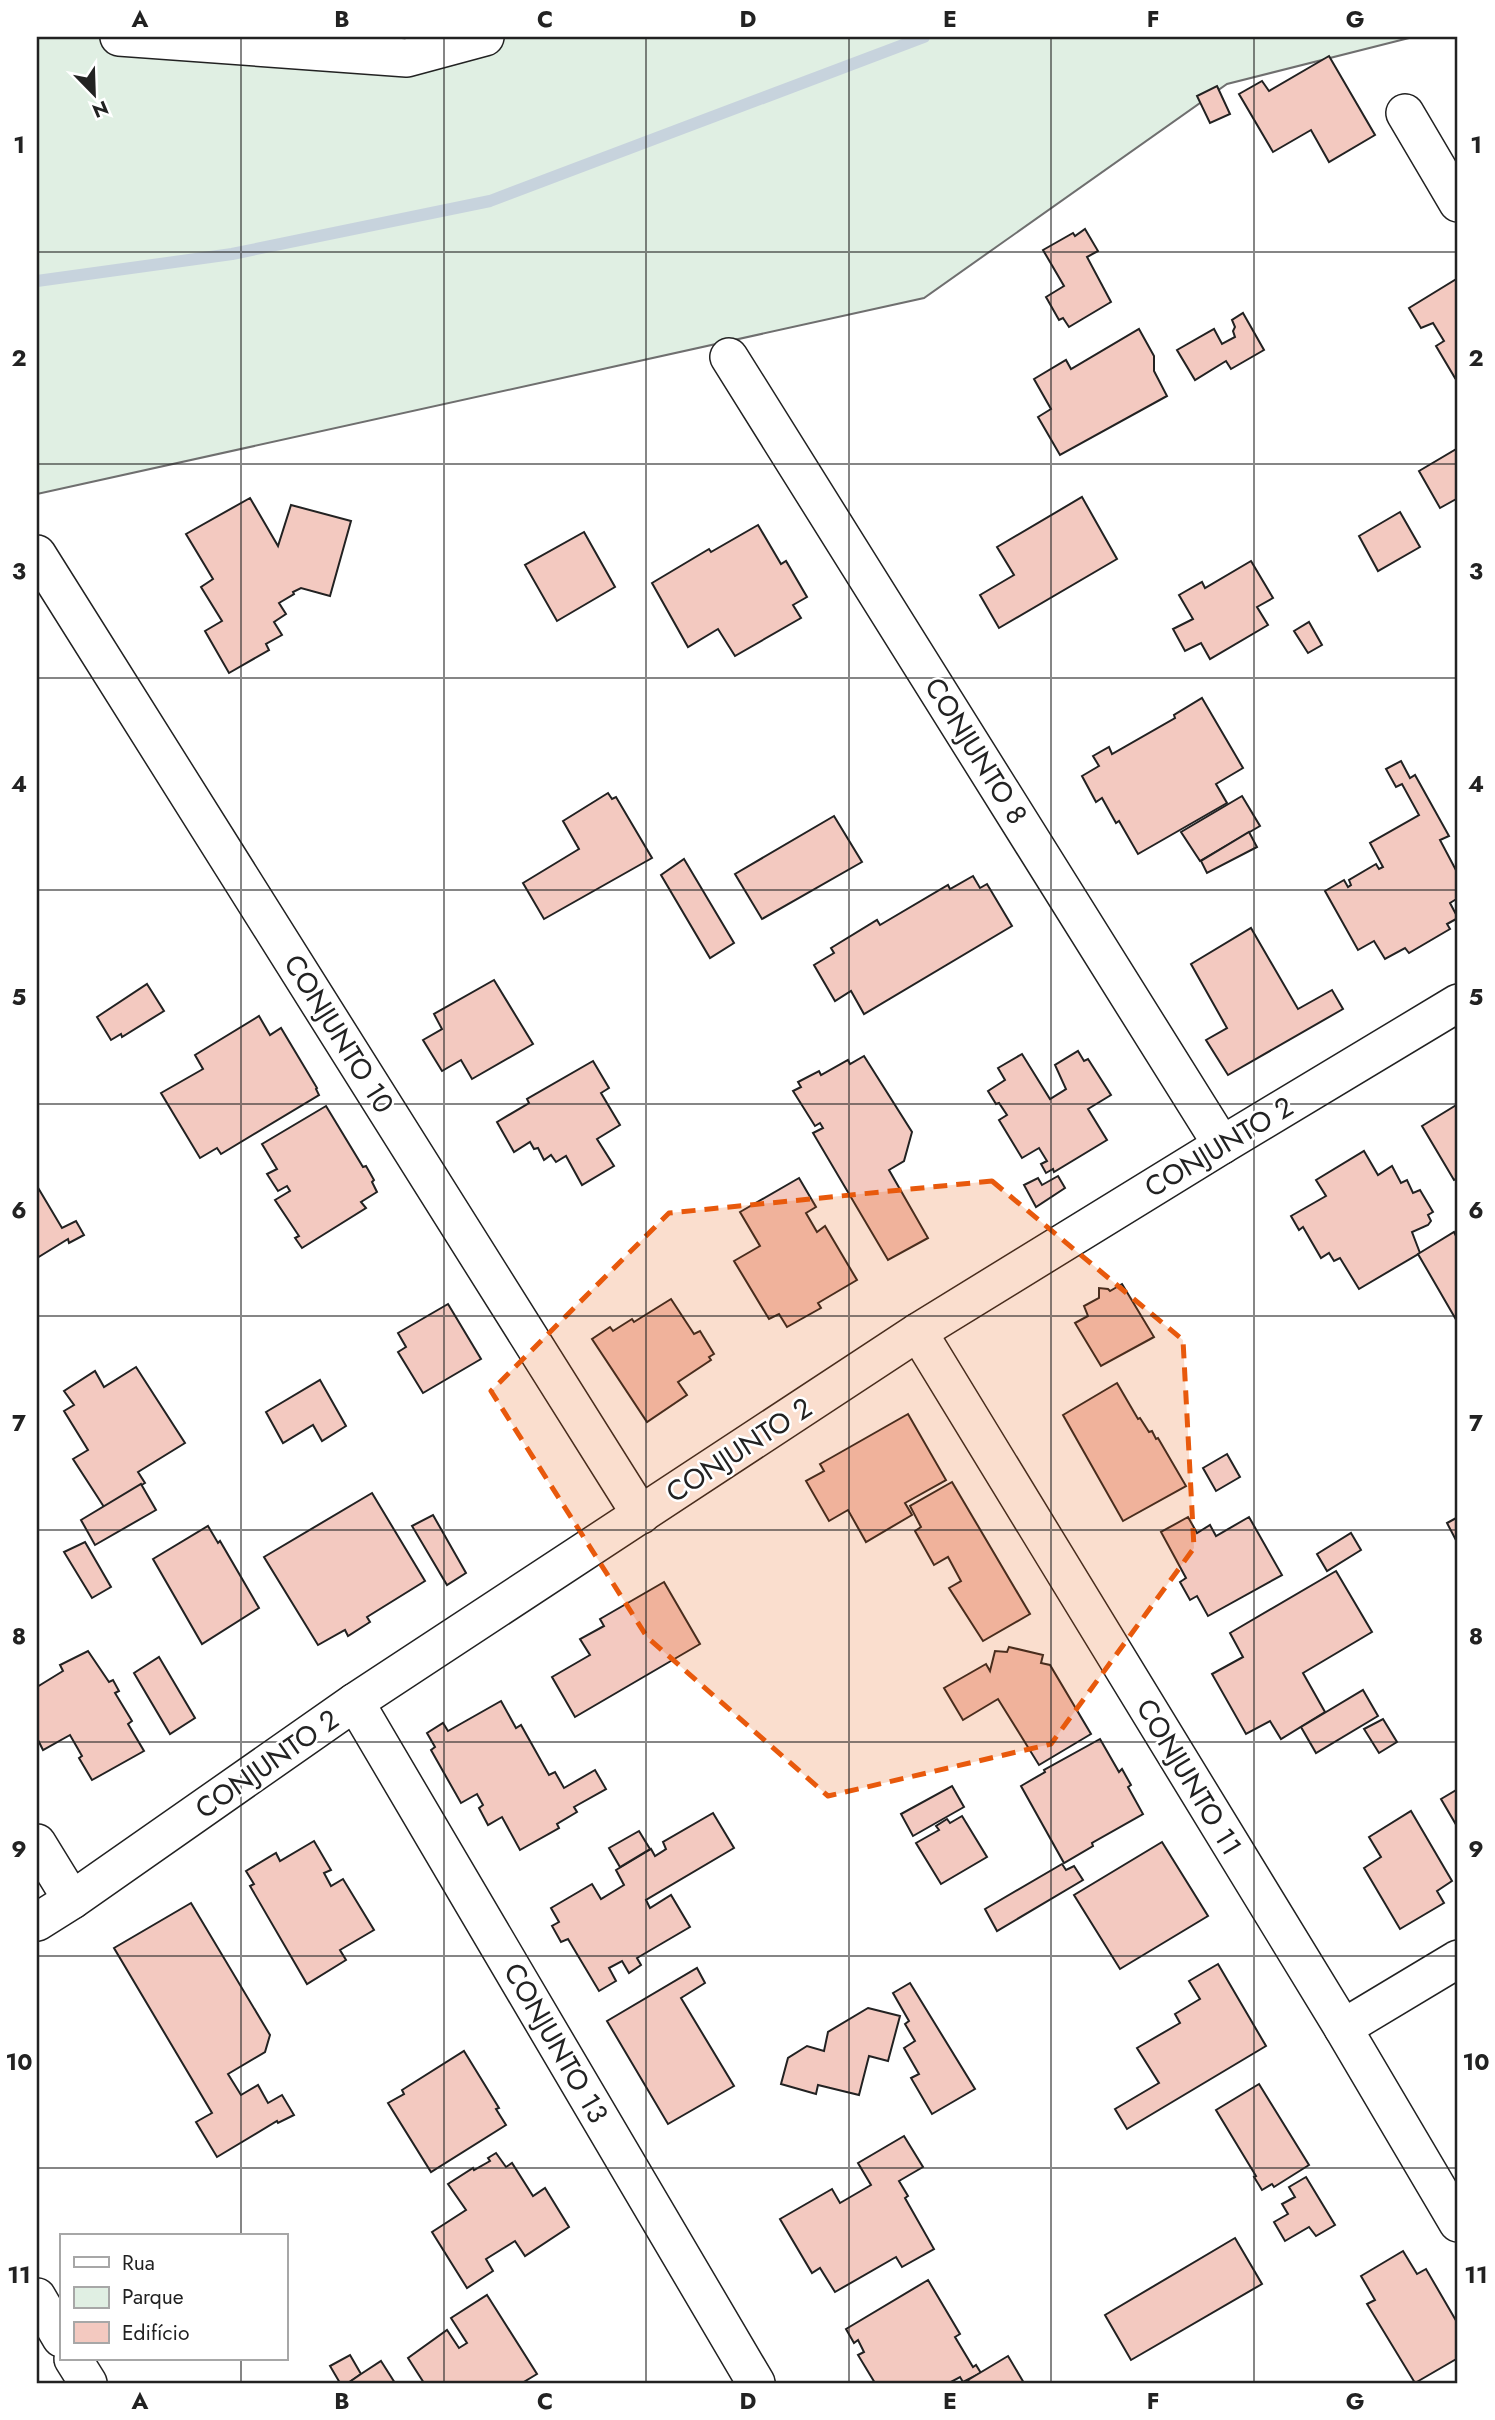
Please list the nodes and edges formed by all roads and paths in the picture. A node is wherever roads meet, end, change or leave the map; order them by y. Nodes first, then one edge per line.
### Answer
1 (119, 37) edge
2 (485, 37) edge
3 (238, 41) edge
4 (1405, 113) dead end
5 (1458, 203) edge
6 (730, 357) dead end
7 (37, 554) edge
8 (1458, 1003) edge
9 (1222, 1145) junction
10 (918, 1332) junction
11 (640, 1514) junction
12 (355, 1702) junction
13 (37, 1843) edge
14 (72, 1900) junction
15 (37, 1922) edge
16 (1458, 1959) edge
17 (1343, 2028) junction
18 (1458, 2223) edge
19 (37, 2297) edge
20 (60, 2336) edge
21 (75, 2360) edge
22 (88, 2383) edge
23 (756, 2383) edge

1 - 3 street
2 - 3 street
4 - 5 street
6 - 9 street, CONJUNTO 8
7 - 11 street, CONJUNTO 10
8 - 9 street, CONJUNTO 2
9 - 10 street, CONJUNTO 2
10 - 11 street, CONJUNTO 2
10 - 17 street, CONJUNTO 11
11 - 12 street, CONJUNTO 2
12 - 14 street, CONJUNTO 2
12 - 23 street, CONJUNTO 13
13 - 14 street
14 - 15 street, CONJUNTO 2
16 - 17 street
17 - 18 street, CONJUNTO 11
19 - 20 street
21 - 22 street

